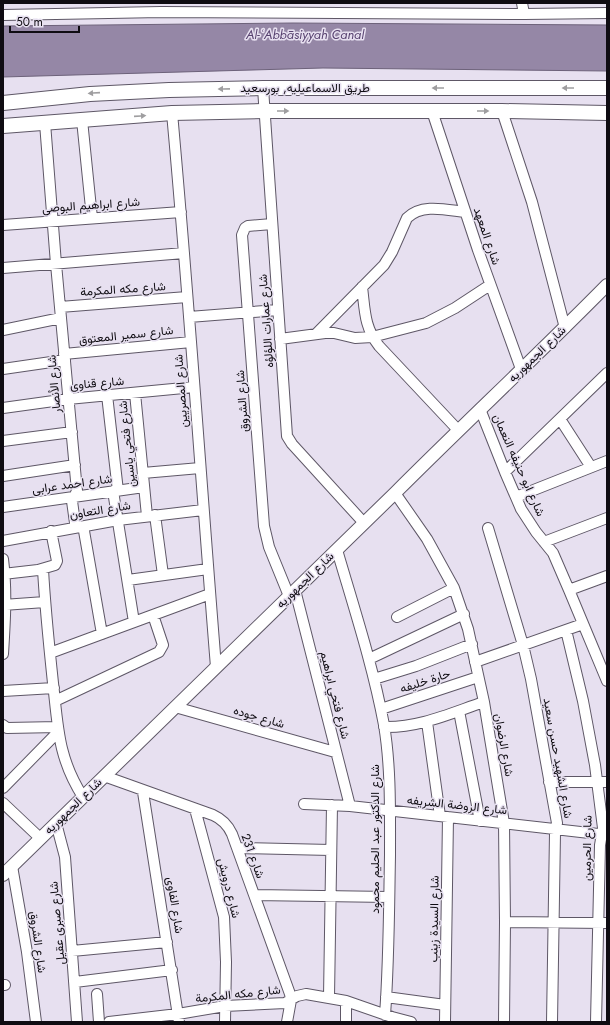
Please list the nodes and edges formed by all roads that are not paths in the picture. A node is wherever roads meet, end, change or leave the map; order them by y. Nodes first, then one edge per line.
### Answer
1 (522, 3) edge
2 (161, 8) edge
3 (607, 12) edge
4 (524, 14) junction
5 (3, 15) edge
6 (263, 88) junction
7 (607, 88) edge
8 (3, 103) edge
9 (264, 111) junction
10 (432, 111) junction
11 (502, 111) junction
12 (607, 113) edge
13 (172, 114) junction
14 (82, 120) junction
15 (45, 123) junction
16 (3, 126) edge
17 (181, 212) junction
18 (465, 212) junction
19 (92, 218) junction
20 (52, 221) junction
21 (272, 224) junction
22 (3, 225) edge
23 (184, 253) junction
24 (56, 264) junction
25 (3, 268) edge
26 (490, 284) junction
27 (607, 285) edge
28 (362, 286) junction
29 (188, 297) junction
30 (60, 307) junction
31 (278, 310) junction
32 (248, 312) junction
33 (189, 317) junction
34 (61, 318) junction
35 (565, 328) junction
36 (3, 330) edge
37 (316, 334) junction
38 (372, 337) junction
39 (280, 339) junction
40 (191, 342) junction
41 (65, 357) junction
42 (521, 369) junction
43 (3, 370) edge
44 (607, 373) edge
45 (194, 387) junction
46 (135, 393) junction
47 (107, 395) junction
48 (68, 399) junction
49 (3, 408) edge
50 (480, 409) junction
51 (560, 419) junction
52 (458, 430) junction
53 (72, 432) junction
54 (3, 441) edge
55 (607, 461) edge
56 (75, 465) junction
57 (591, 467) junction
58 (200, 468) junction
59 (505, 472) junction
60 (143, 473) junction
61 (3, 476) edge
62 (144, 487) junction
63 (115, 491) junction
64 (395, 493) junction
65 (75, 497) junction
66 (516, 497) junction
67 (3, 507) edge
68 (203, 510) junction
69 (151, 516) junction
70 (607, 518) edge
71 (118, 520) junction
72 (364, 523) junction
73 (80, 527) junction
74 (488, 528) dead end
75 (51, 532) junction
76 (3, 541) edge
77 (544, 542) junction
78 (337, 550) junction
79 (3, 559) edge
80 (43, 569) junction
81 (208, 569) junction
82 (4, 574) edge
83 (162, 575) junction
84 (607, 576) edge
85 (128, 580) junction
86 (454, 588) junction
87 (569, 590) junction
88 (292, 593) junction
89 (210, 594) junction
90 (45, 602) junction
91 (4, 605) edge
92 (464, 614) junction
93 (154, 615) junction
94 (397, 617) dead end
95 (134, 622) junction
96 (583, 624) junction
97 (566, 630) junction
98 (102, 634) junction
99 (472, 644) junction
100 (523, 645) junction
101 (50, 653) junction
102 (3, 654) edge
103 (369, 659) junction
104 (475, 662) junction
105 (216, 667) junction
106 (478, 677) junction
107 (374, 679) junction
108 (607, 681) edge
109 (54, 688) junction
110 (3, 691) edge
111 (55, 701) junction
112 (484, 702) junction
113 (175, 707) junction
114 (381, 709) junction
115 (459, 711) junction
116 (427, 722) junction
117 (3, 725) edge
118 (384, 727) junction
119 (58, 729) junction
120 (335, 752) junction
121 (104, 776) junction
122 (549, 782) junction
123 (602, 782) edge
124 (3, 788) edge
125 (143, 792) junction
126 (83, 797) junction
127 (3, 803) edge
128 (304, 804) dead end
129 (332, 805) junction
130 (350, 806) junction
131 (195, 809) junction
132 (390, 810) junction
133 (444, 817) junction
134 (480, 820) junction
135 (56, 823) junction
136 (504, 823) junction
137 (556, 829) junction
138 (605, 834) edge
139 (40, 838) junction
140 (237, 848) junction
141 (331, 850) junction
142 (7, 870) edge
143 (254, 895) junction
144 (330, 896) junction
145 (389, 897) junction
146 (505, 922) junction
147 (553, 922) junction
148 (603, 923) edge
149 (167, 942) junction
150 (72, 951) junction
151 (172, 970) junction
152 (75, 982) junction
153 (97, 994) dead end
154 (329, 997) junction
155 (386, 997) junction
156 (291, 1000) junction
157 (346, 1001) junction
158 (446, 1005) junction
159 (225, 1006) junction
160 (385, 1015) junction
161 (178, 1018) edge
162 (138, 1020) edge
163 (399, 1021) edge
164 (36, 1022) edge
165 (77, 1022) edge
166 (99, 1022) edge
167 (109, 1022) edge
168 (113, 1022) edge
169 (225, 1022) edge
170 (287, 1022) edge
171 (346, 1022) edge
172 (411, 1022) edge
173 (445, 1022) edge
174 (504, 1022) edge
175 (552, 1022) edge
176 (596, 1022) edge

1 - 4 street
2 - 4 street
2 - 5 street
3 - 4 street
7 -> 6 highway, طريق الاسماعيليه, بورسعيد
6 -> 8 highway, طريق الاسماعيليه, بورسعيد
6 - 9 street, شارع عمارات اللؤلؤه
9 -> 10 highway, طريق الاسماعيليه, بورسعيد
9 - 13 highway, طريق الاسماعيليه, بورسعيد
9 - 21 street, شارع عمارات اللؤلؤه
10 -> 11 highway, طريق الاسماعيليه, بورسعيد
10 - 18 street, شارع المعهد
11 - 12 highway, طريق الاسماعيليه, بورسعيد
11 - 35 street
14 -> 13 highway, طريق الاسماعيليه, بورسعيد
13 - 17 street, شارع المصريين
14 - 15 highway, طريق الاسماعيليه, بورسعيد
14 - 19 street
15 - 16 highway, طريق الاسماعيليه, بورسعيد
15 - 20 street, شارع الأنصار
17 - 19 street, شارع ابراهيم البوصى
17 - 23 street, شارع المصريين
18 - 26 street, شارع المعهد
18 - 28 street
19 - 20 street, شارع ابراهيم البوصى
20 - 22 street, شارع ابراهيم البوصى
20 - 24 street, شارع الأنصار
21 - 31 street, شارع عمارات اللؤلؤه
21 - 32 street, شارع الشروق
23 - 24 street
23 - 29 street, شارع المصريين
24 - 25 street
24 - 30 street, شارع الأنصار
26 - 38 street
26 - 42 street, شارع المعهد
27 - 35 main road, شارع الجمهوريه
28 - 37 street
28 - 38 street
29 - 30 street, شارع مكه المكرمة
29 - 33 street, شارع المصريين
30 - 34 street, شارع الأنصار
31 - 32 street
31 - 39 street, شارع عمارات اللؤلؤه
32 - 33 street
32 - 88 street, شارع الشروق
33 - 40 street, شارع المصريين
34 - 36 street
34 - 41 street, شارع الأنصار
35 - 42 main road, شارع الجمهوريه
37 - 38 street
37 - 39 street
38 - 52 street
39 - 72 street, شارع عمارات اللؤلؤه
40 - 41 street, شارع سمير المعتوق
40 - 45 street, شارع المصريين
41 - 43 street, شارع سمير المعتوق
41 - 48 street, شارع الأنصار
42 - 50 main road, شارع الجمهوريه
44 - 51 street
45 - 46 street, شارع قناوى
45 - 58 street, شارع المصريين
46 - 47 street, شارع قناوى
46 - 60 street, شارع فتحي ياسين
47 - 48 street, شارع قناوى
47 - 63 street
48 - 49 street, شارع قناوى
48 - 53 street, شارع الأنصار
50 - 52 main road, شارع الجمهوريه
50 - 59 street, شارع ابو حنيفه النعمان
51 - 57 street
51 - 59 street
52 - 64 main road, شارع الجمهوريه
53 - 54 street
53 - 56 street, شارع الأنصار
55 - 57 street
56 - 61 street
56 - 65 street, شارع الأنصار
57 - 66 street
58 - 60 street
58 - 68 street, شارع المصريين
59 - 66 street, شارع ابو حنيفه النعمان
60 - 62 street, شارع فتحي ياسين
62 - 63 street, شارع احمد عرابى
62 - 69 street, شارع فتحي ياسين
63 - 65 street, شارع احمد عرابى
63 - 71 street
64 - 72 main road, شارع الجمهوريه
64 - 86 street, شارع الرضوان
65 - 67 street, شارع احمد عرابى
65 - 73 street, شارع الأنصار
66 - 77 street, شارع ابو حنيفه النعمان
68 - 69 street, شارع التعاون
68 - 81 street, شارع المصريين
69 - 71 street, شارع التعاون
69 - 83 street, شارع فتحي ياسين
70 - 77 street
71 - 73 street, شارع التعاون
71 - 85 street
72 - 78 main road, شارع الجمهوريه
73 - 75 street, شارع التعاون
73 - 98 street, شارع الأنصار
74 - 100 street, شارع الشهيد حسن سعيد
75 - 76 street, شارع التعاون
75 - 80 street
77 - 87 street, شارع ابو حنيفه النعمان
78 - 88 main road, شارع الجمهوريه
78 - 103 street, شارع الدكتور عبد الحليم محمود
79 - 82 street
80 - 82 street
80 - 90 street
81 - 83 street
81 - 89 street, شارع المصريين
82 - 91 street
83 - 85 street
84 - 87 street
85 - 95 street
86 - 92 street, شارع الرضوان
86 - 94 street
87 - 96 street, شارع ابو حنيفه النعمان
88 - 105 main road, شارع الجمهوريه
88 - 120 street, شارع فتحي ابراهيم
89 - 93 street
89 - 105 street, شارع المصريين
90 - 91 street
90 - 101 street
91 - 102 street
92 - 99 street, شارع الرضوان
92 - 103 street
93 - 95 street
93 - 111 street
95 - 98 street
96 - 97 street
96 - 108 street, شارع ابو حنيفه النعمان
97 - 100 street
97 - 123 street, شارع الحرمين
98 - 101 street
99 - 104 street, شارع الرضوان
99 - 107 street
100 - 104 street
100 - 122 street, شارع الشهيد حسن سعيد
101 - 109 street
103 - 107 street, شارع الدكتور عبد الحليم محمود
104 - 106 street, شارع الرضوان
105 - 113 main road, شارع الجمهوريه
106 - 112 street, شارع الرضوان
106 - 114 street, حارة خليفه
107 - 114 street, شارع الدكتور عبد الحليم محمود
109 - 110 street
109 - 111 street
111 - 119 street
112 - 115 street
112 - 136 street, شارع الرضوان
113 - 120 street, شارع جوده
113 - 121 main road, شارع الجمهوريه
114 - 118 street, شارع الدكتور عبد الحليم محمود
115 - 116 street
115 - 134 street
116 - 118 street
116 - 133 street, شارع السيدة زينب
117 - 119 street
118 - 132 street, شارع الدكتور عبد الحليم محمود
119 - 124 street
119 - 126 street
120 - 130 street, شارع فتحي ابراهيم
121 - 125 street, شارع 231
121 - 126 main road, شارع الجمهوريه
122 - 123 street
122 - 137 street, شارع الشهيد حسن سعيد
123 - 138 street, شارع الحرمين
125 - 131 street, شارع 231
125 - 149 street, شارع الفاوى
126 - 135 main road, شارع الجمهوريه
127 - 139 street
128 - 129 street, شارع الروضة الشريفه
129 - 130 street, شارع الروضة الشريفه
129 - 141 street
130 - 132 street, شارع الروضة الشريفه
131 - 140 street, شارع 231
131 - 159 street, شارع درويش
132 - 133 street, شارع الروضة الشريفه
132 - 145 street, شارع الدكتور عبد الحليم محمود
133 - 134 street, شارع الروضة الشريفه
133 - 158 street, شارع السيدة زينب
134 - 136 street, شارع الروضة الشريفه
135 - 139 main road, شارع الجمهوريه
135 - 150 street, شارع صبرى عقيل
136 - 137 street, شارع الروضة الشريفه
136 - 146 street, شارع الرضوان
137 - 138 street, شارع الروضة الشريفه
137 - 147 street, شارع الشهيد حسن سعيد
138 - 148 street, شارع الحرمين
139 - 142 main road, شارع الجمهوريه
140 - 141 street
140 - 143 street, شارع 231
141 - 144 street
142 - 164 street, شارع الشروق
143 - 144 street
143 - 156 street, شارع 231
144 - 145 street
144 - 154 street
145 - 155 street, شارع الدكتور عبد الحليم محمود
146 - 147 street
146 - 174 street, شارع الرضوان
147 - 148 street
147 - 175 street, شارع الشهيد حسن سعيد
148 - 176 street, شارع الحرمين
149 - 150 street
149 - 151 street, شارع الفاوى
150 - 152 street, شارع صبرى عقيل
151 - 152 street
151 - 161 street, شارع الفاوى
152 - 165 street, شارع صبرى عقيل
153 - 166 street
154 - 156 street, شارع مكه المكرمة
154 - 157 street, شارع مكه المكرمة
155 - 158 street
155 - 160 street, شارع الدكتور عبد الحليم محمود
156 - 159 street, شارع مكه المكرمة
156 - 170 street, شارع 231
157 - 160 street, شارع مكه المكرمة
157 - 171 street
158 - 173 street, شارع السيدة زينب
159 - 161 street, شارع مكه المكرمة
159 - 169 street, شارع درويش
160 - 163 street, شارع مكه المكرمة
161 - 162 street, شارع مكه المكرمة
162 - 168 street, شارع مكه المكرمة
163 - 172 street, شارع مكه المكرمة
167 - 168 street, شارع مكه المكرمة

